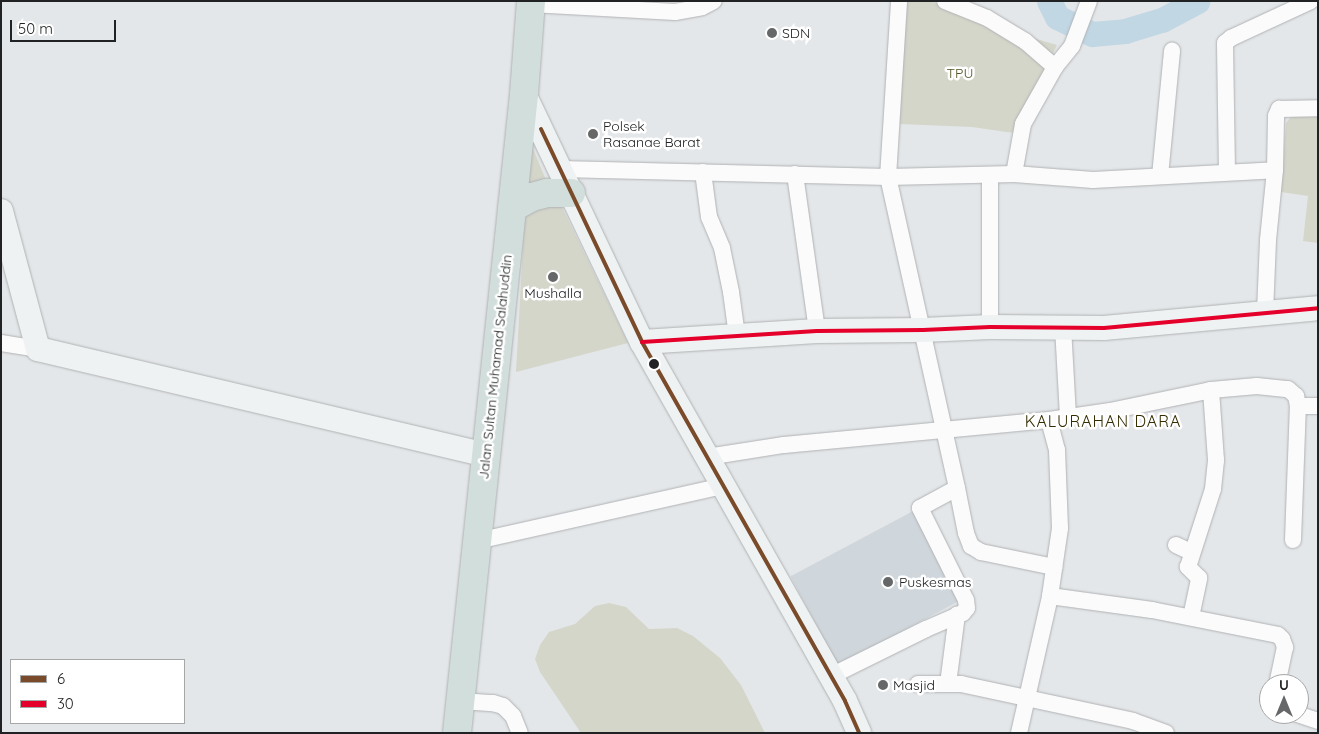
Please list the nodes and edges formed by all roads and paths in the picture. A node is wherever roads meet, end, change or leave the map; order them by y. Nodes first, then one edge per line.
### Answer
1 (714, 1) edge
2 (899, 1) edge
3 (945, 1) edge
4 (1311, 1) edge
5 (1089, 2) edge
6 (531, 3) edge
7 (1172, 52) dead end
8 (1055, 68) junction
9 (524, 94) junction
10 (1318, 108) edge
11 (1275, 170) junction
12 (703, 172) junction
13 (1227, 172) junction
14 (795, 174) junction
15 (1014, 174) junction
16 (990, 175) junction
17 (1160, 176) junction
18 (888, 177) junction
19 (566, 181) junction
20 (512, 208) junction
21 (1, 211) edge
22 (1318, 308) edge
23 (1265, 312) junction
24 (990, 327) junction
25 (1063, 327) junction
26 (923, 330) junction
27 (817, 331) junction
28 (737, 336) junction
29 (642, 342) junction
30 (1, 343) edge
31 (38, 350) junction
32 (1211, 390) junction
33 (1298, 406) junction
34 (1318, 406) edge
35 (1068, 416) junction
36 (1050, 420) junction
37 (944, 430) junction
38 (485, 455) junction
39 (707, 457) junction
40 (724, 486) junction
41 (957, 488) junction
42 (1293, 540) dead end
43 (477, 542) junction
44 (1176, 545) dead end
45 (1191, 552) junction
46 (1054, 567) junction
47 (1050, 596) junction
48 (957, 615) junction
49 (1190, 617) junction
50 (1279, 674) edge
51 (831, 676) junction
52 (918, 684) dead end
53 (948, 684) junction
54 (1027, 698) junction
55 (461, 701) junction
56 (457, 733) edge
57 (520, 733) edge
58 (859, 733) edge
59 (1019, 733) edge
60 (1166, 733) edge

1 - 6 street
2 - 18 street
3 - 8 street
4 - 13 street
5 - 8 street
6 - 9 highway, Jalan Sultan Muhamad Salahuddin
7 - 17 street
8 - 15 street
9 - 19 street
9 - 20 highway, Jalan Sultan Muhamad Salahuddin
10 - 11 street
11 - 13 street
11 - 23 street
12 - 14 street
12 - 19 street
12 - 28 street
13 - 17 street
14 - 18 street
14 - 27 street
15 - 16 street
15 - 17 street
16 - 18 street
16 - 24 street
18 - 26 street
19 - 20 highway
19 - 29 street
20 - 38 highway, Jalan Sultan Muhamad Salahuddin
21 - 31 street
22 - 23 street
23 - 25 street
24 - 25 street
24 - 26 street
25 - 35 street
26 - 27 street
26 - 37 street
27 - 28 street
28 - 29 street
29 - 39 street
30 - 31 street
31 - 38 street
32 - 33 street
32 - 35 street
32 - 45 street
33 - 34 street
33 - 42 street
35 - 36 street
36 - 37 street
36 - 46 street
37 - 39 street
37 - 41 street
38 - 43 highway, Jalan Sultan Muhamad Salahuddin
39 - 40 street
40 - 43 street
40 - 51 street
41 - 46 street
41 - 48 street
43 - 55 highway, Jalan Sultan Muhamad Salahuddin
44 - 45 street
45 - 49 street
46 - 47 street
47 - 49 street
47 - 54 street
48 - 51 street
48 - 53 street
49 - 50 street
51 - 58 street
52 - 53 street
53 - 54 street
54 - 59 street
54 - 60 street
55 - 56 highway, Jalan Sultan Muhamad Salahuddin
55 - 57 street

